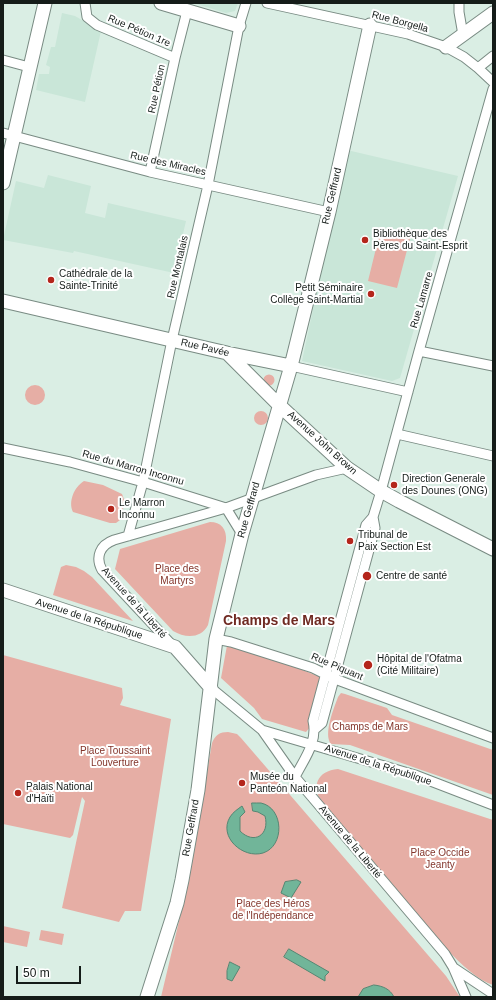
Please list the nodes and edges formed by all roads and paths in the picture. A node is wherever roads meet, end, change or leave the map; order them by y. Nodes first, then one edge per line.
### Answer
1 (45, 3) edge
2 (85, 3) edge
3 (162, 3) edge
4 (246, 3) edge
5 (267, 3) edge
6 (459, 3) edge
7 (187, 10) junction
8 (493, 13) edge
9 (370, 25) junction
10 (239, 26) junction
11 (463, 35) junction
12 (446, 47) junction
13 (493, 56) edge
14 (175, 58) junction
15 (3, 60) edge
16 (29, 67) junction
17 (478, 68) junction
18 (493, 82) edge
19 (493, 89) edge
20 (9, 134) edge
21 (150, 172) junction
22 (3, 183) edge
23 (208, 185) junction
24 (329, 212) junction
25 (3, 301) edge
26 (172, 340) junction
27 (419, 351) junction
28 (227, 353) junction
29 (291, 366) junction
30 (493, 366) edge
31 (408, 392) junction
32 (279, 405) junction
33 (397, 434) junction
34 (3, 448) edge
35 (493, 456) edge
36 (347, 468) junction
37 (143, 482) junction
38 (381, 491) junction
39 (252, 498) junction
40 (226, 508) junction
41 (242, 534) junction
42 (128, 536) junction
43 (493, 549) edge
44 (3, 590) edge
45 (216, 640) junction
46 (175, 647) junction
47 (330, 678) junction
48 (211, 688) junction
49 (262, 730) junction
50 (493, 738) edge
51 (312, 744) junction
52 (295, 777) junction
53 (493, 805) edge
54 (453, 967) junction
55 (493, 994) edge
56 (147, 997) edge
57 (466, 997) edge

1 - 16 main road
2 - 14 street, Rue Pétion 1re
3 - 7 main road
4 - 10 street, Rue Montalais
5 - 9 street, Rue Borgella
6 - 11 street
7 - 10 main road
7 - 14 street, Rue Pétion
8 - 11 main road
9 - 12 street, Rue Borgella
9 - 24 main road, Rue Geffrard
10 - 23 street, Rue Montalais
11 - 12 main road
12 - 17 street, Rue Borgella
13 - 17 street
14 - 21 street, Rue Pétion
15 - 16 street
16 - 20 main road
17 - 18 street, Rue Borgella
19 - 27 street, Rue Lamarre
20 - 21 street, Rue des Miracles
20 - 22 main road
21 - 23 street, Rue des Miracles
23 - 24 street, Rue des Miracles
23 - 26 street, Rue Montalais
24 - 29 main road, Rue Geffrard
25 - 26 main road, Rue Pavée
26 - 28 main road, Rue Pavée
26 - 37 street, Rue Montalais
27 - 30 street
27 - 31 street, Rue Lamarre
28 - 29 main road, Rue Pavée
28 - 32 main road, Avenue John Brown
29 - 31 street, Rue Pavée
29 - 32 main road, Rue Geffrard
31 - 33 street, Rue Lamarre
32 - 36 main road, Avenue John Brown
32 - 39 main road, Rue Geffrard
33 - 35 street
33 - 38 street, Rue Lamarre
34 - 37 street, Rue du Marron Inconnu
36 - 38 main road, Avenue John Brown
36 - 39 street
37 - 40 street, Rue du Marron Inconnu
37 - 42 street, Rue Montalais
38 - 43 main road, Avenue John Brown
38 - 47 street, Rue Lamarre
39 - 40 street
39 - 41 main road, Rue Geffrard
40 - 41 street
40 - 42 street
41 - 45 main road, Rue Geffrard
42 - 46 street, Avenue de la Liberté
44 - 46 main road, Avenue de la République
45 - 47 street, Rue Piquant
45 - 48 main road, Rue Geffrard
46 - 48 main road, Avenue de la Liberté
47 - 50 street, Rue Piquant
47 - 51 street, Rue Lamarre
48 - 49 street, Avenue de la Liberté
48 - 56 main road, Rue Geffrard
49 - 51 street, Avenue de la République
49 - 52 street, Avenue de la Liberté
51 - 52 street, Rue Lamarre
51 - 53 street, Avenue de la République
52 - 54 street, Avenue de la Liberté
54 - 55 street
54 - 57 street, Avenue de la Liberté

